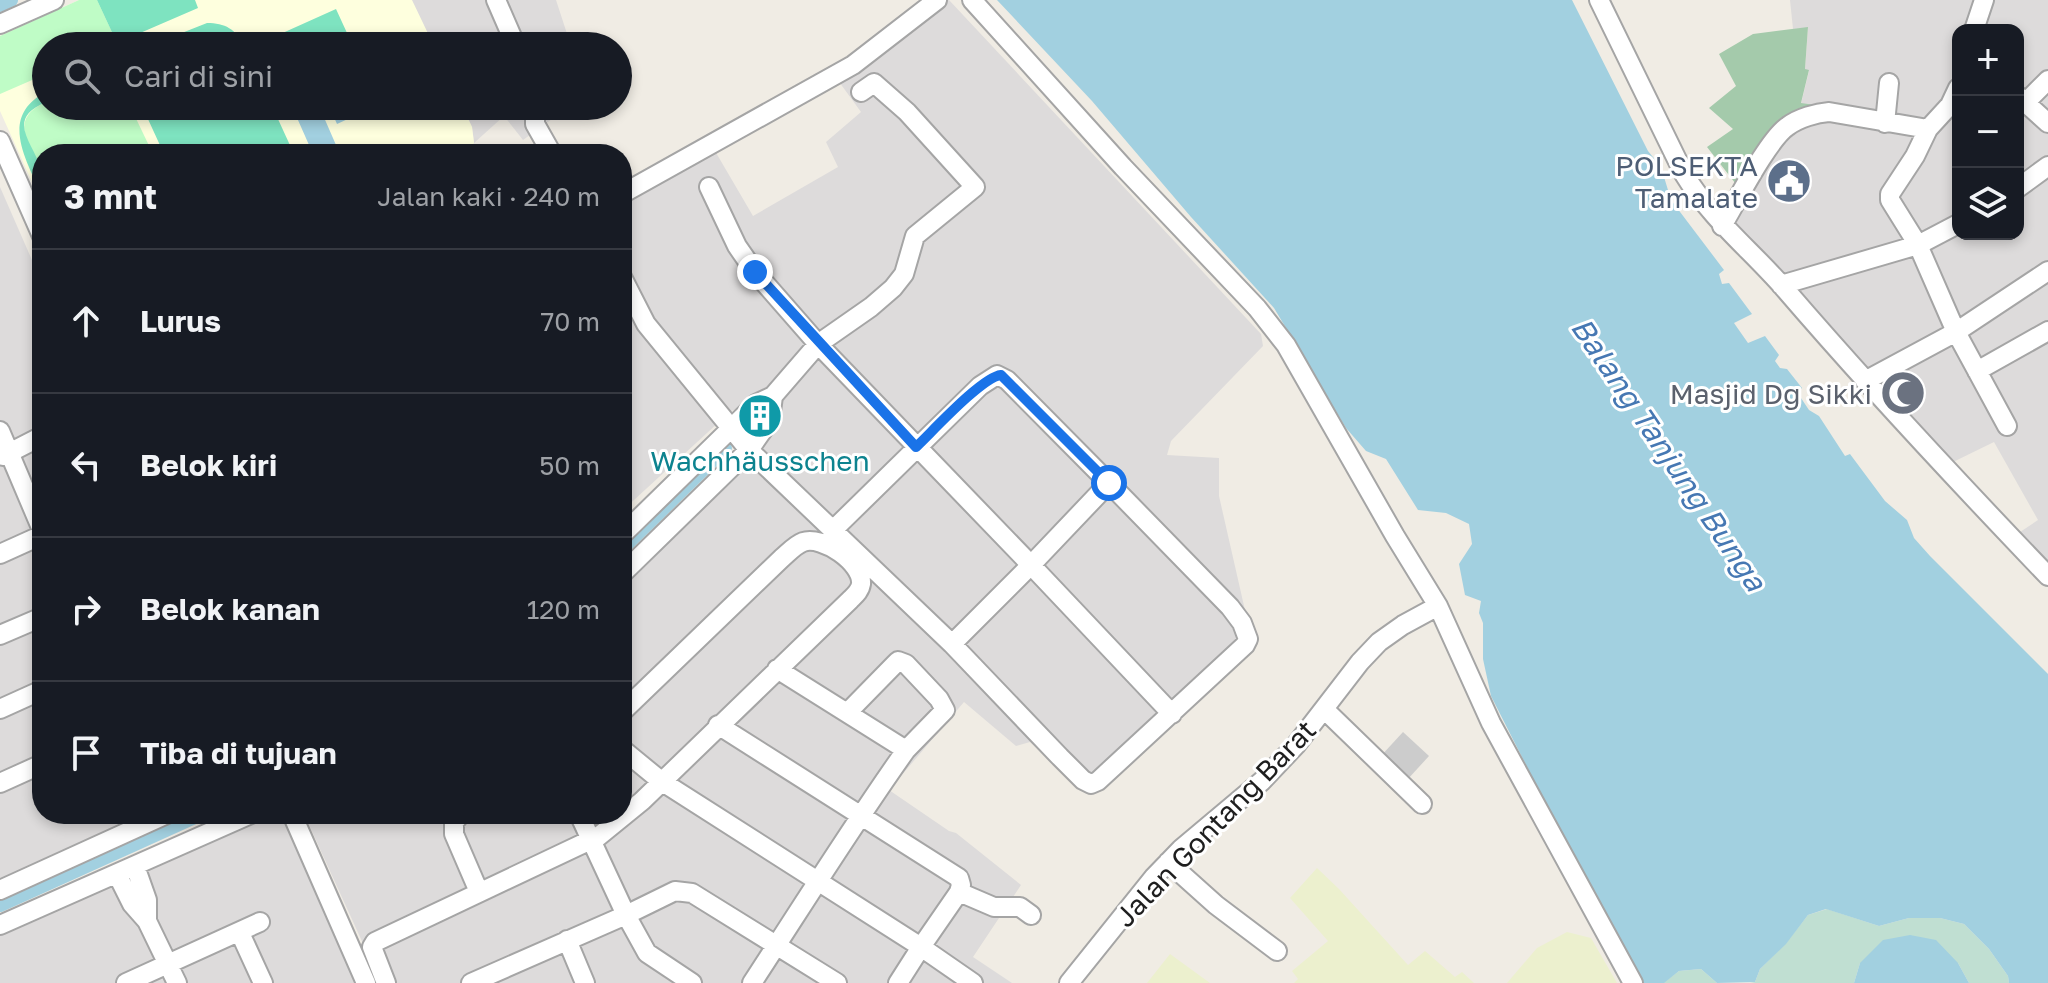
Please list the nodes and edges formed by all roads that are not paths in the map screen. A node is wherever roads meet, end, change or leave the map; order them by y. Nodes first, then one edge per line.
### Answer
1 (54, 0) edge
2 (496, 0) edge
3 (937, 0) edge
4 (972, 0) edge
5 (1599, 0) edge
6 (1984, 0) edge
7 (0, 24) edge
8 (1976, 24) edge
9 (510, 32) edge
10 (2048, 80) edge
11 (1889, 83) dead end
12 (861, 92) dead end
13 (1954, 96) edge
14 (2024, 98) edge
15 (2024, 101) edge
16 (535, 120) edge
17 (1885, 123) junction
18 (2048, 123) edge
19 (1928, 129) junction
20 (0, 141) edge
21 (546, 144) edge
22 (2048, 166) edge
23 (2024, 184) edge
24 (709, 187) dead end
25 (632, 188) edge
26 (32, 213) edge
27 (1722, 226) junction
28 (1952, 227) edge
29 (1918, 245) junction
30 (2048, 271) edge
31 (1781, 285) junction
32 (632, 297) edge
33 (2048, 331) edge
34 (1956, 332) junction
35 (818, 344) junction
36 (1977, 371) junction
37 (1865, 381) junction
38 (773, 396) junction
39 (2007, 426) dead end
40 (733, 429) junction
41 (0, 431) edge
42 (32, 441) edge
43 (916, 447) junction
44 (749, 450) junction
45 (5, 455) edge
46 (1109, 483) junction
47 (32, 511) edge
48 (632, 525) edge
49 (832, 531) junction
50 (32, 537) edge
51 (0, 554) edge
52 (632, 564) edge
53 (1031, 565) junction
54 (2048, 576) edge
55 (1438, 606) junction
56 (32, 621) edge
57 (0, 635) edge
58 (952, 644) junction
59 (777, 669) junction
60 (32, 695) edge
61 (632, 702) edge
62 (0, 709) edge
63 (1325, 710) junction
64 (848, 712) junction
65 (1172, 714) junction
66 (718, 725) junction
67 (906, 750) junction
68 (632, 757) edge
69 (32, 769) edge
70 (661, 781) junction
71 (0, 783) edge
72 (1422, 804) dead end
73 (632, 809) edge
74 (861, 814) junction
75 (145, 824) edge
76 (229, 824) edge
77 (296, 824) edge
78 (454, 824) edge
79 (583, 824) edge
80 (613, 824) edge
81 (590, 842) junction
82 (1168, 862) junction
83 (135, 866) junction
84 (117, 874) junction
85 (820, 881) junction
86 (0, 890) edge
87 (479, 892) junction
88 (959, 892) junction
89 (626, 915) junction
90 (1031, 915) dead end
91 (147, 921) junction
92 (260, 922) dead end
93 (0, 925) edge
94 (240, 933) junction
95 (567, 940) junction
96 (778, 945) junction
97 (921, 947) junction
98 (1277, 951) dead end
99 (168, 964) junction
100 (126, 983) edge
101 (177, 983) edge
102 (263, 983) edge
103 (366, 983) edge
104 (386, 983) edge
105 (471, 983) edge
106 (585, 983) edge
107 (692, 983) edge
108 (752, 983) edge
109 (837, 983) edge
110 (898, 983) edge
111 (973, 983) edge
112 (1069, 983) edge
113 (1633, 983) edge

1 - 7 street
2 - 9 street
3 - 25 street
4 - 55 street
5 - 27 street
6 - 8 street
10 - 14 street
11 - 17 street
12 - 35 street
13 - 19 street
15 - 18 street
16 - 21 street
17 - 19 street
17 - 27 street
19 - 29 street
20 - 26 street
22 - 23 street
24 - 35 street
27 - 31 street
28 - 29 street
29 - 31 street
29 - 34 street
30 - 34 street
31 - 37 street
32 - 40 street
33 - 36 street
34 - 36 street
34 - 37 street
35 - 38 street
35 - 43 street
36 - 39 street
37 - 54 street
38 - 40 street
38 - 44 street
40 - 44 street
40 - 48 street
41 - 45 street
42 - 45 street
43 - 46 street
43 - 49 street
43 - 53 street
44 - 49 street
44 - 52 street
45 - 47 street
46 - 53 street
46 - 65 street
49 - 58 street
50 - 51 street
53 - 58 street
53 - 65 street
55 - 63 street, Jalan Gontang Barat
55 - 113 street
56 - 57 street
58 - 65 street
59 - 61 street
59 - 64 street
59 - 66 street
60 - 62 street
63 - 72 street
63 - 82 street, Jalan Gontang Barat
64 - 67 street
64 - 67 street
66 - 70 street
66 - 74 street
67 - 74 street
68 - 70 street
69 - 71 street
70 - 73 street
70 - 85 street
74 - 85 street
74 - 88 street
75 - 86 street
76 - 83 street
77 - 103 street
78 - 87 street
79 - 81 street
80 - 81 street
81 - 87 street
81 - 89 street
82 - 98 street
82 - 112 street, Jalan Gontang Barat
83 - 84 street
83 - 91 street
84 - 91 street
84 - 93 street
85 - 96 street
85 - 97 street
87 - 104 street
88 - 90 street
88 - 97 street
89 - 95 street
89 - 96 street
89 - 107 street
91 - 99 street
92 - 94 street
94 - 99 street
94 - 102 street
95 - 105 street
95 - 106 street
96 - 108 street
96 - 109 street
97 - 110 street
97 - 111 street
99 - 100 street
99 - 101 street

